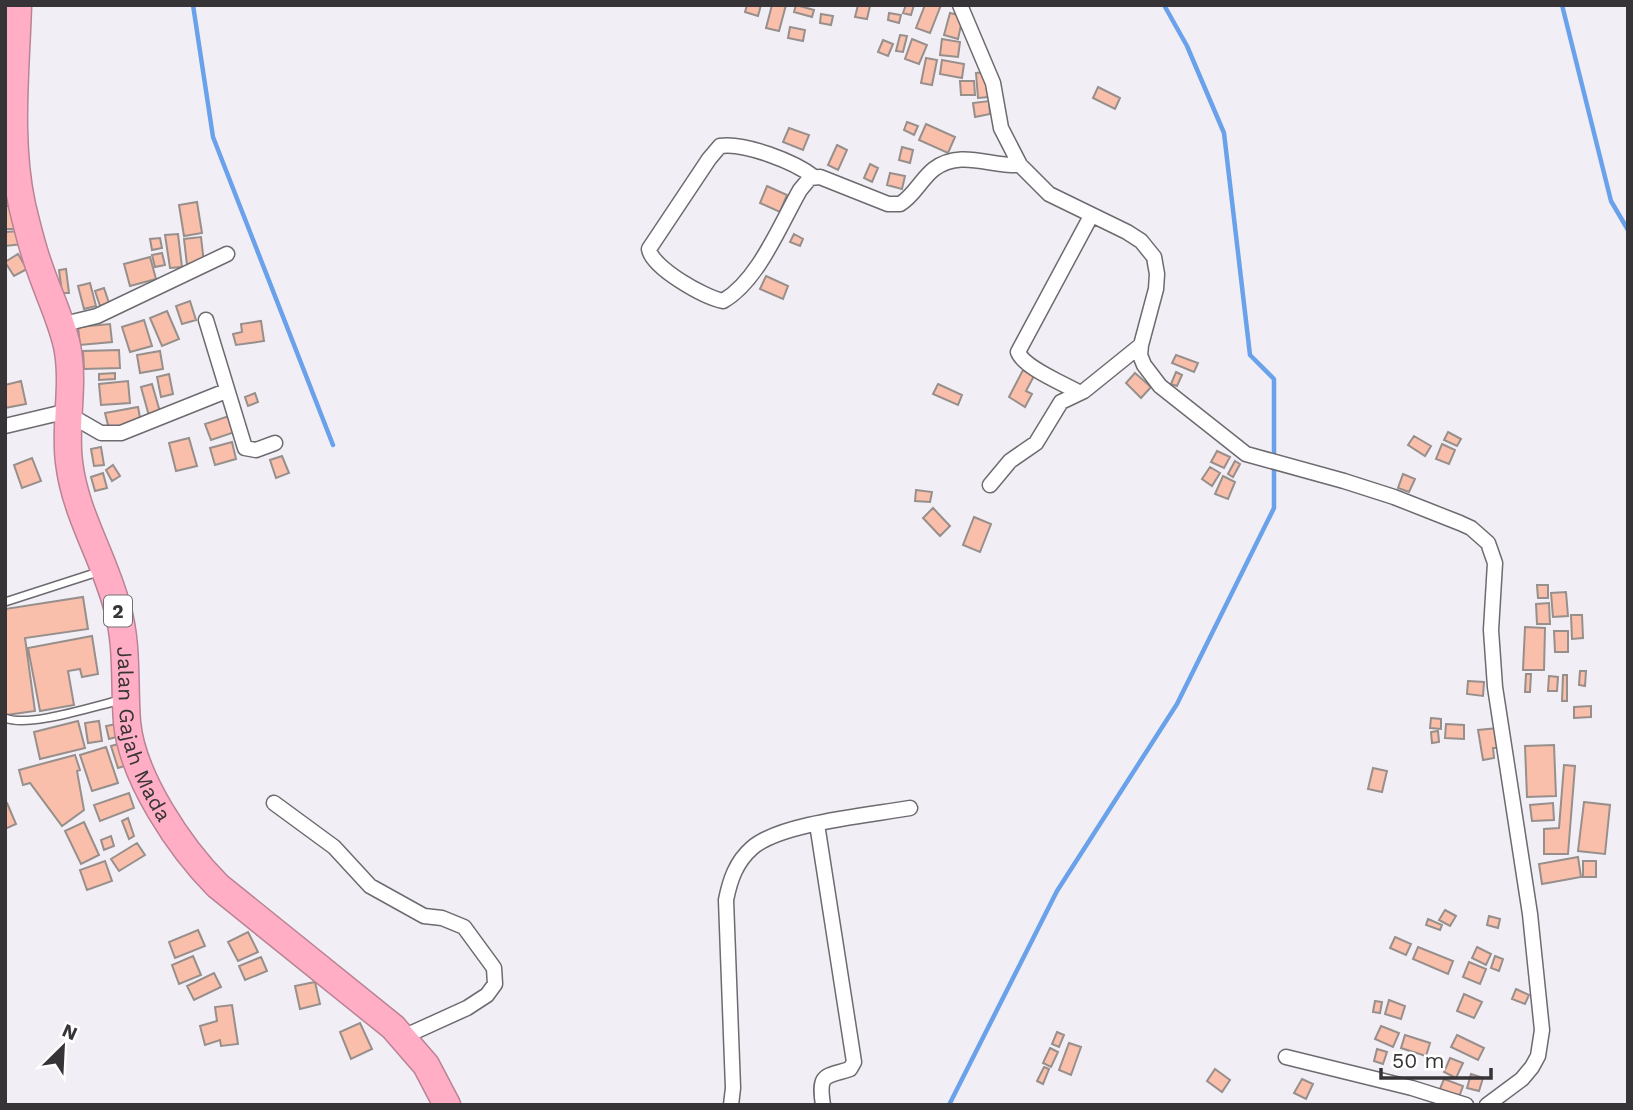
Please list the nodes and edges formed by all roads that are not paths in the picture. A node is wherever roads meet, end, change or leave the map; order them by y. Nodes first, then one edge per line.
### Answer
1 (18, 5) edge
2 (960, 5) edge
3 (1020, 165) junction
4 (814, 177) junction
5 (1091, 216) junction
6 (228, 254) dead end
7 (206, 320) dead end
8 (60, 325) junction
9 (1141, 345) junction
10 (226, 391) junction
11 (1080, 393) junction
12 (68, 413) junction
13 (5, 426) edge
14 (275, 443) dead end
15 (990, 485) dead end
16 (104, 570) junction
17 (5, 602) edge
18 (126, 698) junction
19 (5, 718) edge
20 (274, 803) dead end
21 (910, 808) dead end
22 (817, 824) junction
23 (403, 1037) junction
24 (1286, 1057) dead end
25 (447, 1105) edge
26 (731, 1105) edge
27 (823, 1105) edge
28 (1466, 1105) edge
29 (1487, 1105) edge

1 - 8 highway, Jalan Gajah Mada / 2
2 - 3 street
3 - 4 street
3 - 5 street
4 - 4 street
5 - 9 street
5 - 11 street
6 - 8 street
7 - 10 street
8 - 12 highway, Jalan Gajah Mada / 2
9 - 11 street
9 - 29 street
10 - 12 street
10 - 14 street
11 - 15 street
12 - 13 street
12 - 16 highway, Jalan Gajah Mada / 2
16 - 17 lane
16 - 18 highway, Jalan Gajah Mada / 2
18 - 19 lane
18 - 23 highway, Jalan Gajah Mada / 2
20 - 23 street
21 - 22 street
22 - 26 street
22 - 27 street
23 - 25 highway, Jalan Gajah Mada / 2
24 - 28 street

